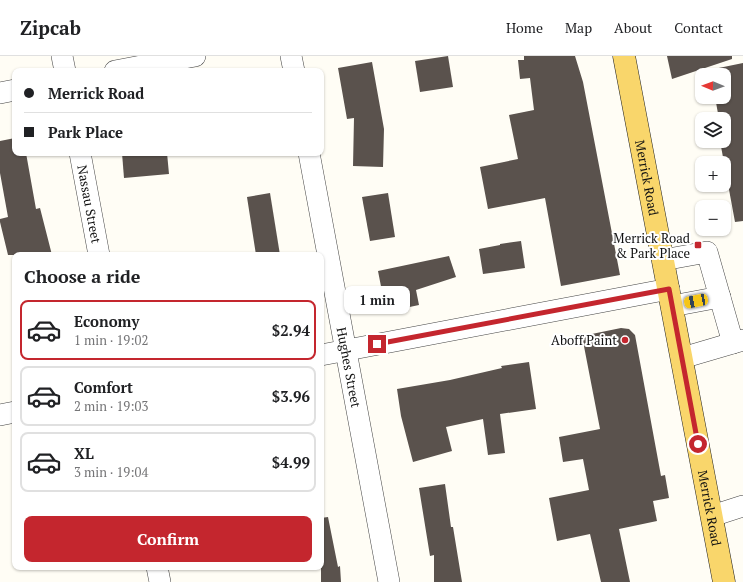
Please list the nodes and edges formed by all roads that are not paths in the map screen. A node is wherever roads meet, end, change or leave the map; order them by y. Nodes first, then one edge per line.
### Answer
1 (62, 56) edge
2 (195, 56) edge
3 (291, 56) edge
4 (624, 56) edge
5 (64, 68) edge
6 (131, 68) edge
7 (293, 68) edge
8 (12, 90) edge
9 (0, 92) edge
10 (81, 156) edge
11 (311, 156) edge
12 (98, 252) edge
13 (663, 260) junction
14 (670, 297) junction
15 (720, 297) junction
16 (738, 342) edge
17 (346, 350) junction
18 (324, 354) edge
19 (682, 358) junction
20 (12, 413) edge
21 (0, 415) edge
22 (743, 506) edge
23 (712, 516) junction
24 (158, 570) edge
25 (160, 582) edge
26 (390, 582) edge
27 (724, 582) edge

1 - 5 street
2 - 6 street
3 - 7 street
4 - 13 main road, Merrick Road
8 - 9 street
10 - 12 street, Nassau Street
11 - 17 street, Hughes Street
13 - 14 main road, Merrick Road
13 - 15 street
14 - 15 street
14 - 17 street
14 - 19 main road, Merrick Road
15 - 16 street
16 - 19 street
17 - 18 street
17 - 26 street, Hughes Street
19 - 23 main road, Merrick Road
20 - 21 street
22 - 23 street
23 - 27 main road, Merrick Road
24 - 25 street

